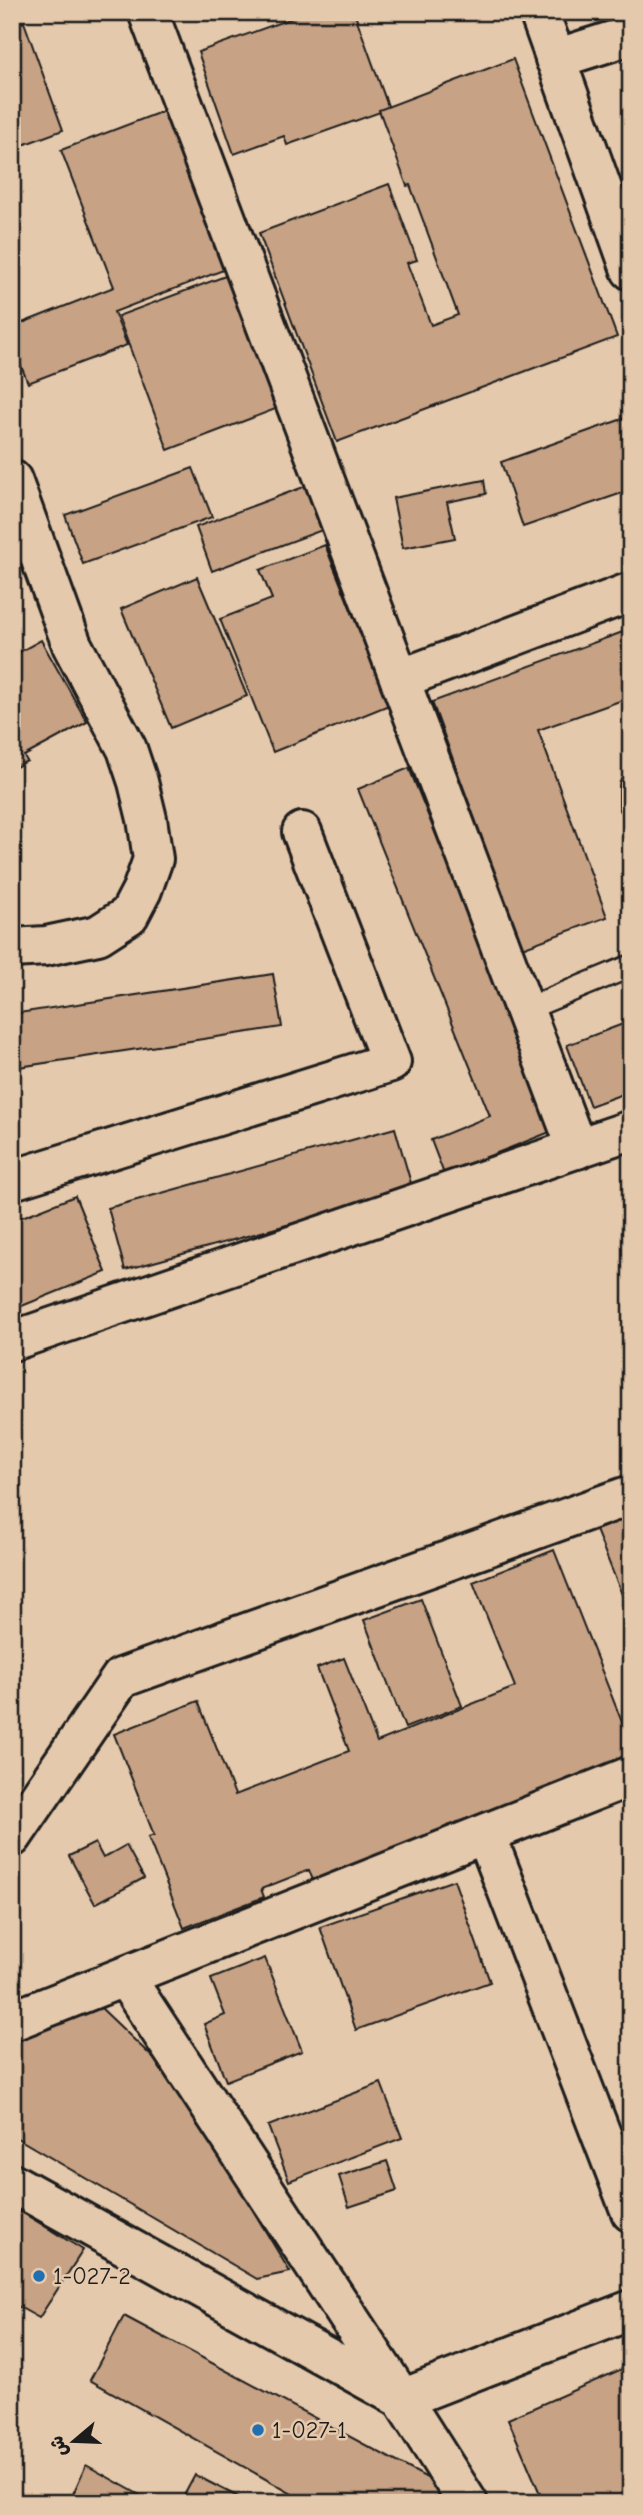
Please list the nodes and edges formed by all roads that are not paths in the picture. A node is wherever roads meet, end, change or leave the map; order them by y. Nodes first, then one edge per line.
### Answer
1 (148, 12) edge
2 (538, 12) edge
3 (631, 34) edge
4 (555, 58) junction
5 (631, 270) edge
6 (12, 480) edge
7 (631, 592) edge
8 (400, 679) junction
9 (631, 786) edge
10 (631, 804) edge
11 (302, 832) dead end
12 (12, 948) edge
13 (631, 966) edge
14 (524, 1010) junction
15 (631, 1130) edge
16 (577, 1149) junction
17 (12, 1180) edge
18 (12, 1341) edge
19 (631, 1495) edge
20 (631, 1776) edge
21 (486, 1835) junction
22 (12, 1837) edge
23 (125, 1977) junction
24 (12, 2021) edge
25 (12, 2183) edge
26 (631, 2212) edge
27 (631, 2310) edge
28 (402, 2399) junction
29 (468, 2503) edge

1 - 8 street
2 - 4 street
3 - 4 street
4 - 5 street
6 - 12 street
7 - 8 street
8 - 14 street
9 - 10 lane
11 - 17 street
13 - 14 lane
14 - 16 street
15 - 16 street
16 - 18 street
19 - 22 street
20 - 21 street
21 - 23 street
21 - 26 street
23 - 24 street
23 - 28 street
25 - 28 street
27 - 28 street
28 - 29 street

